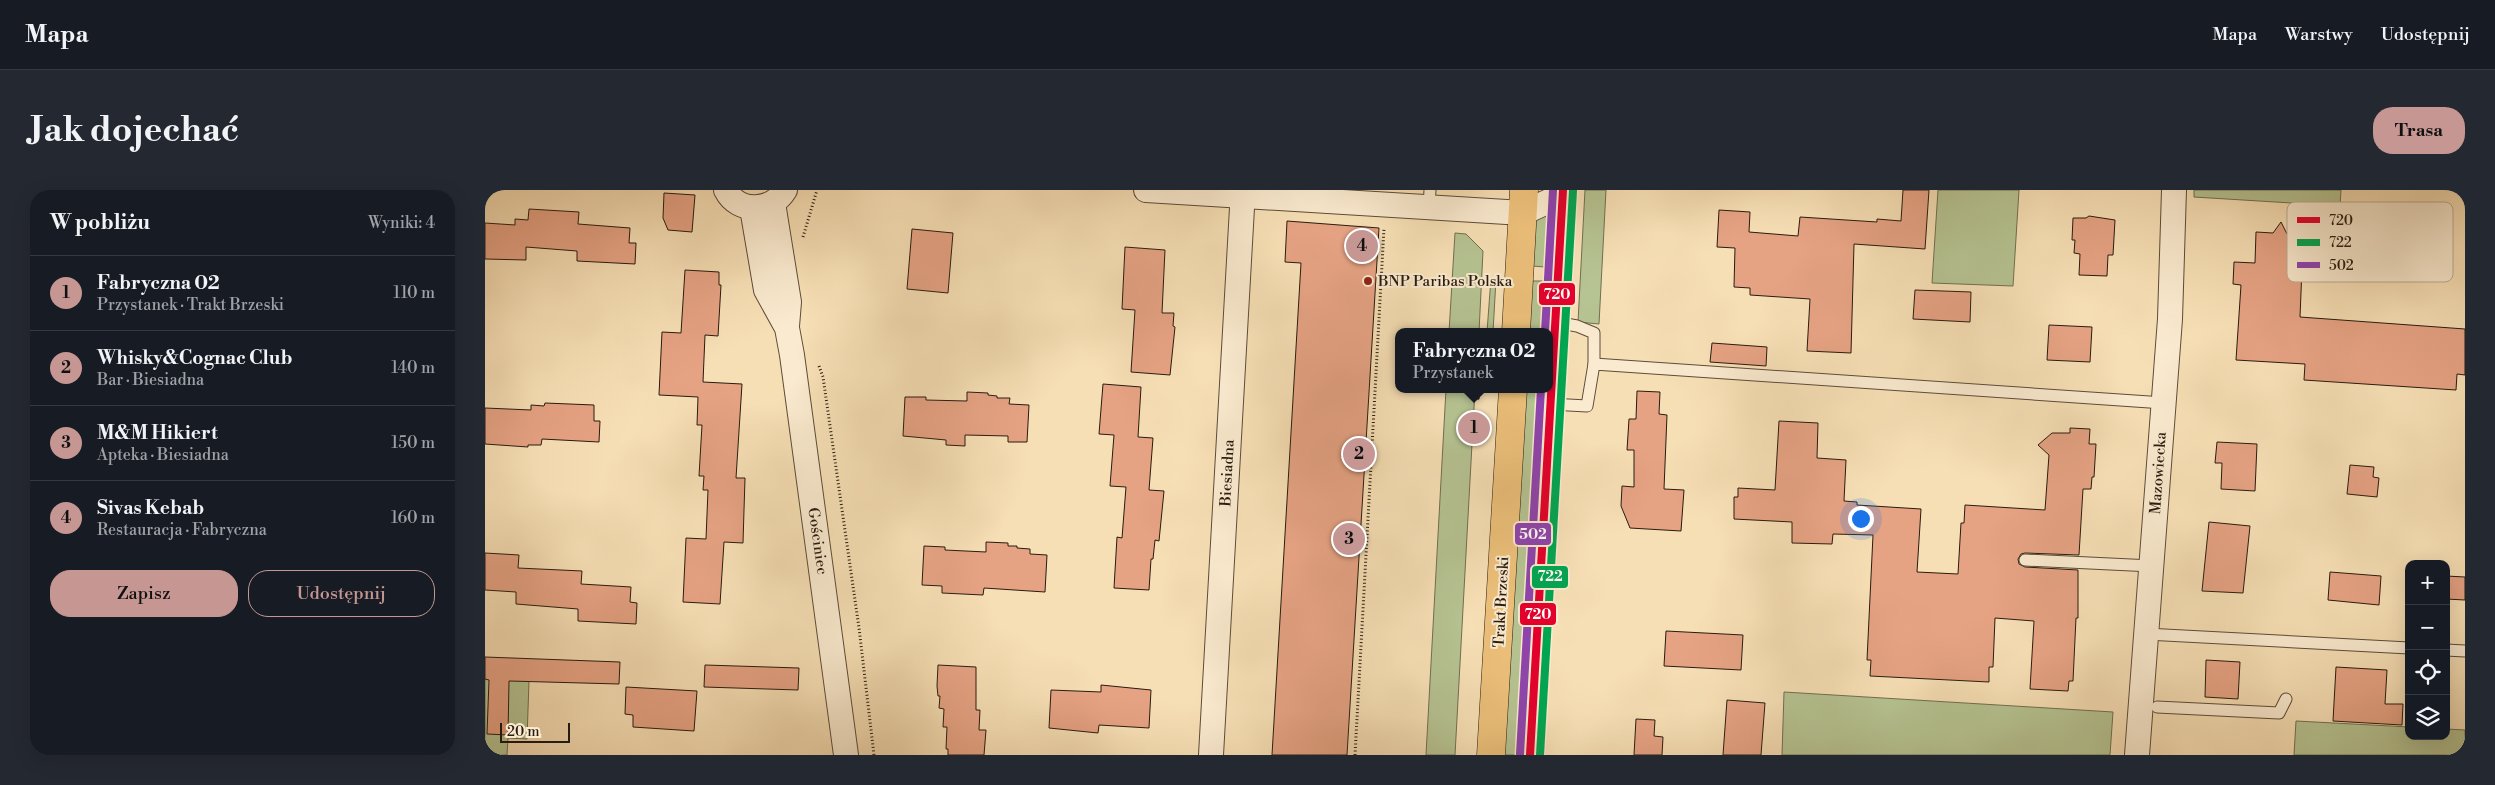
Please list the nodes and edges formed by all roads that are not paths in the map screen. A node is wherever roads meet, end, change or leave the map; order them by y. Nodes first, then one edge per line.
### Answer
1 (726, 190) edge
2 (1147, 190) edge
3 (2174, 190) edge
4 (1563, 192) edge
5 (1242, 193) edge
6 (1429, 199) edge
7 (770, 200) edge
8 (1524, 202) edge
9 (1555, 322) junction
10 (1516, 328) edge
11 (1553, 355) edge
12 (1593, 364) junction
13 (1513, 393) edge
14 (1551, 393) edge
15 (1550, 404) junction
16 (2164, 404) junction
17 (2025, 560) dead end
18 (2151, 566) junction
19 (2146, 634) junction
20 (2405, 648) edge
21 (2450, 650) edge
22 (2465, 651) edge
23 (2286, 699) dead end
24 (2157, 707) dead end
25 (846, 755) edge
26 (1211, 755) edge
27 (1491, 755) edge
28 (1530, 755) edge
29 (2137, 755) edge

1 - 7 street
2 - 5 street
3 - 16 street, Mazowiecka
4 - 8 street
4 - 9 main road
5 - 6 street
5 - 26 street, Biesiadna
6 - 8 street
7 - 25 street, Gościniec
8 - 10 main road
9 - 11 main road
9 - 12 lane
12 - 15 lane
12 - 16 lane
13 - 27 main road, Trakt Brzeski
14 - 15 main road
15 - 28 main road
16 - 18 street, Mazowiecka
17 - 18 lane
18 - 19 street, Mazowiecka
19 - 20 lane
19 - 29 street, Mazowiecka
21 - 22 lane
23 - 24 lane

